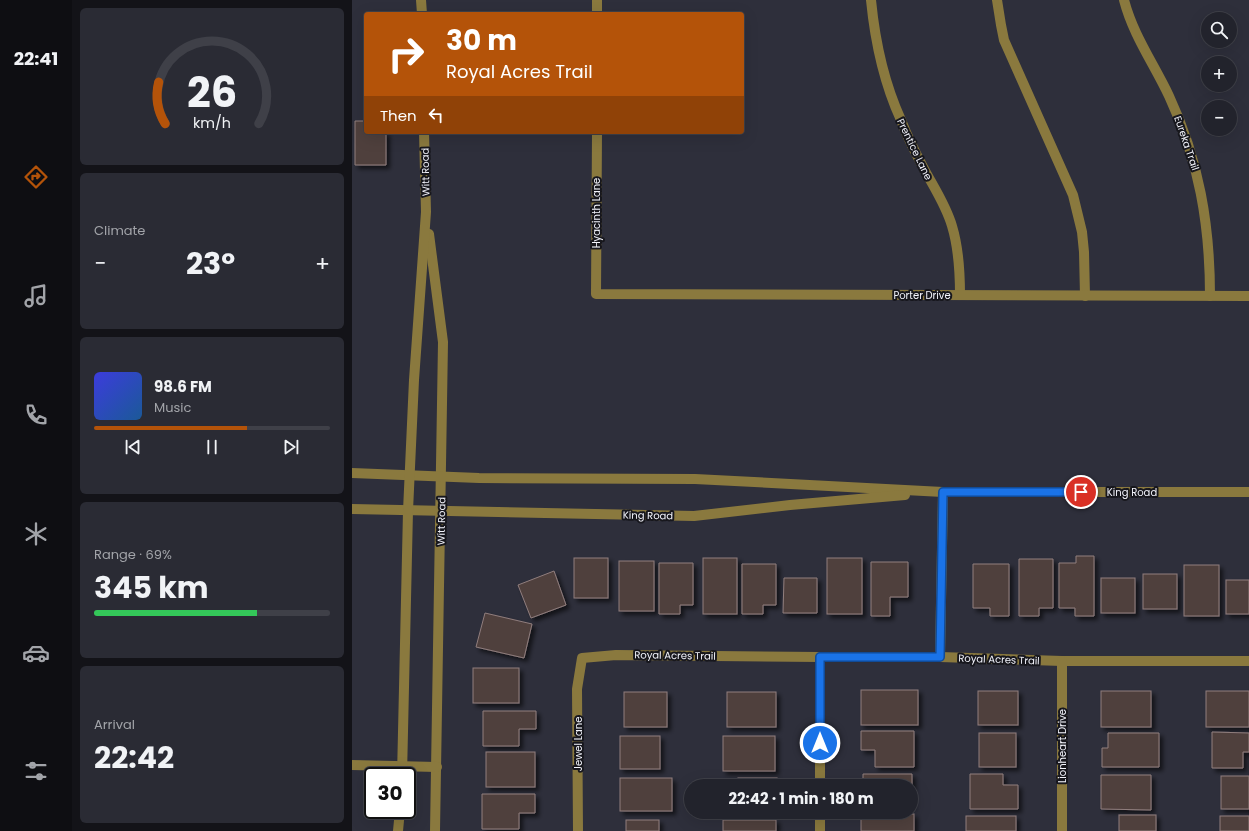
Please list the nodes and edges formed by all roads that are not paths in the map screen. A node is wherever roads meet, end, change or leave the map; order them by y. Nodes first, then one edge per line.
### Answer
1 (421, 0) edge
2 (598, 0) edge
3 (871, 0) edge
4 (997, 0) edge
5 (1124, 0) edge
6 (422, 12) edge
7 (597, 12) edge
8 (424, 134) edge
9 (597, 134) edge
10 (426, 212) junction
11 (596, 294) joint
12 (960, 295) junction
13 (1085, 296) junction
14 (1210, 296) junction
15 (1249, 296) edge
16 (352, 474) edge
17 (410, 475) junction
18 (441, 477) junction
19 (943, 492) junction
20 (1249, 492) edge
21 (352, 509) edge
22 (408, 510) junction
23 (441, 511) junction
24 (820, 657) junction
25 (940, 657) junction
26 (582, 658) joint
27 (1062, 661) junction
28 (1249, 661) edge
29 (352, 765) edge
30 (369, 767) edge
31 (403, 767) edge
32 (437, 767) junction
33 (416, 769) edge
34 (820, 779) edge
35 (399, 819) edge
36 (820, 819) edge
37 (398, 831) edge
38 (435, 831) edge
39 (578, 831) edge
40 (820, 831) edge
41 (1062, 831) edge

1 - 6 street
2 - 7 street
3 - 12 street, Prentice Lane
4 - 13 street
5 - 14 street, Eureka Trail
8 - 10 street, Witt Road
9 - 11 street, Hyacinth Lane
10 - 17 street, Witt Road
10 - 18 street, Witt Road
11 - 12 street, Porter Drive
12 - 13 street, Porter Drive
13 - 14 street, Porter Drive
14 - 15 street, Porter Drive
16 - 17 street, King Road
17 - 18 street, King Road
17 - 22 street, Witt Road
18 - 19 street, King Road
18 - 23 street, Witt Road
19 - 20 street, King Road
19 - 23 street, King Road
19 - 25 street
21 - 22 street, King Road
22 - 23 street, King Road
22 - 31 street, Witt Road
23 - 32 street, Witt Road
24 - 25 street, Royal Acres Trail
24 - 26 street, Royal Acres Trail
24 - 34 street
25 - 27 street, Royal Acres Trail
26 - 39 street, Jewel Lane
27 - 28 street, Royal Acres Trail
27 - 41 street, Lionheart Drive
29 - 30 street
32 - 33 street
32 - 38 street, Witt Road
35 - 37 street
36 - 40 street

